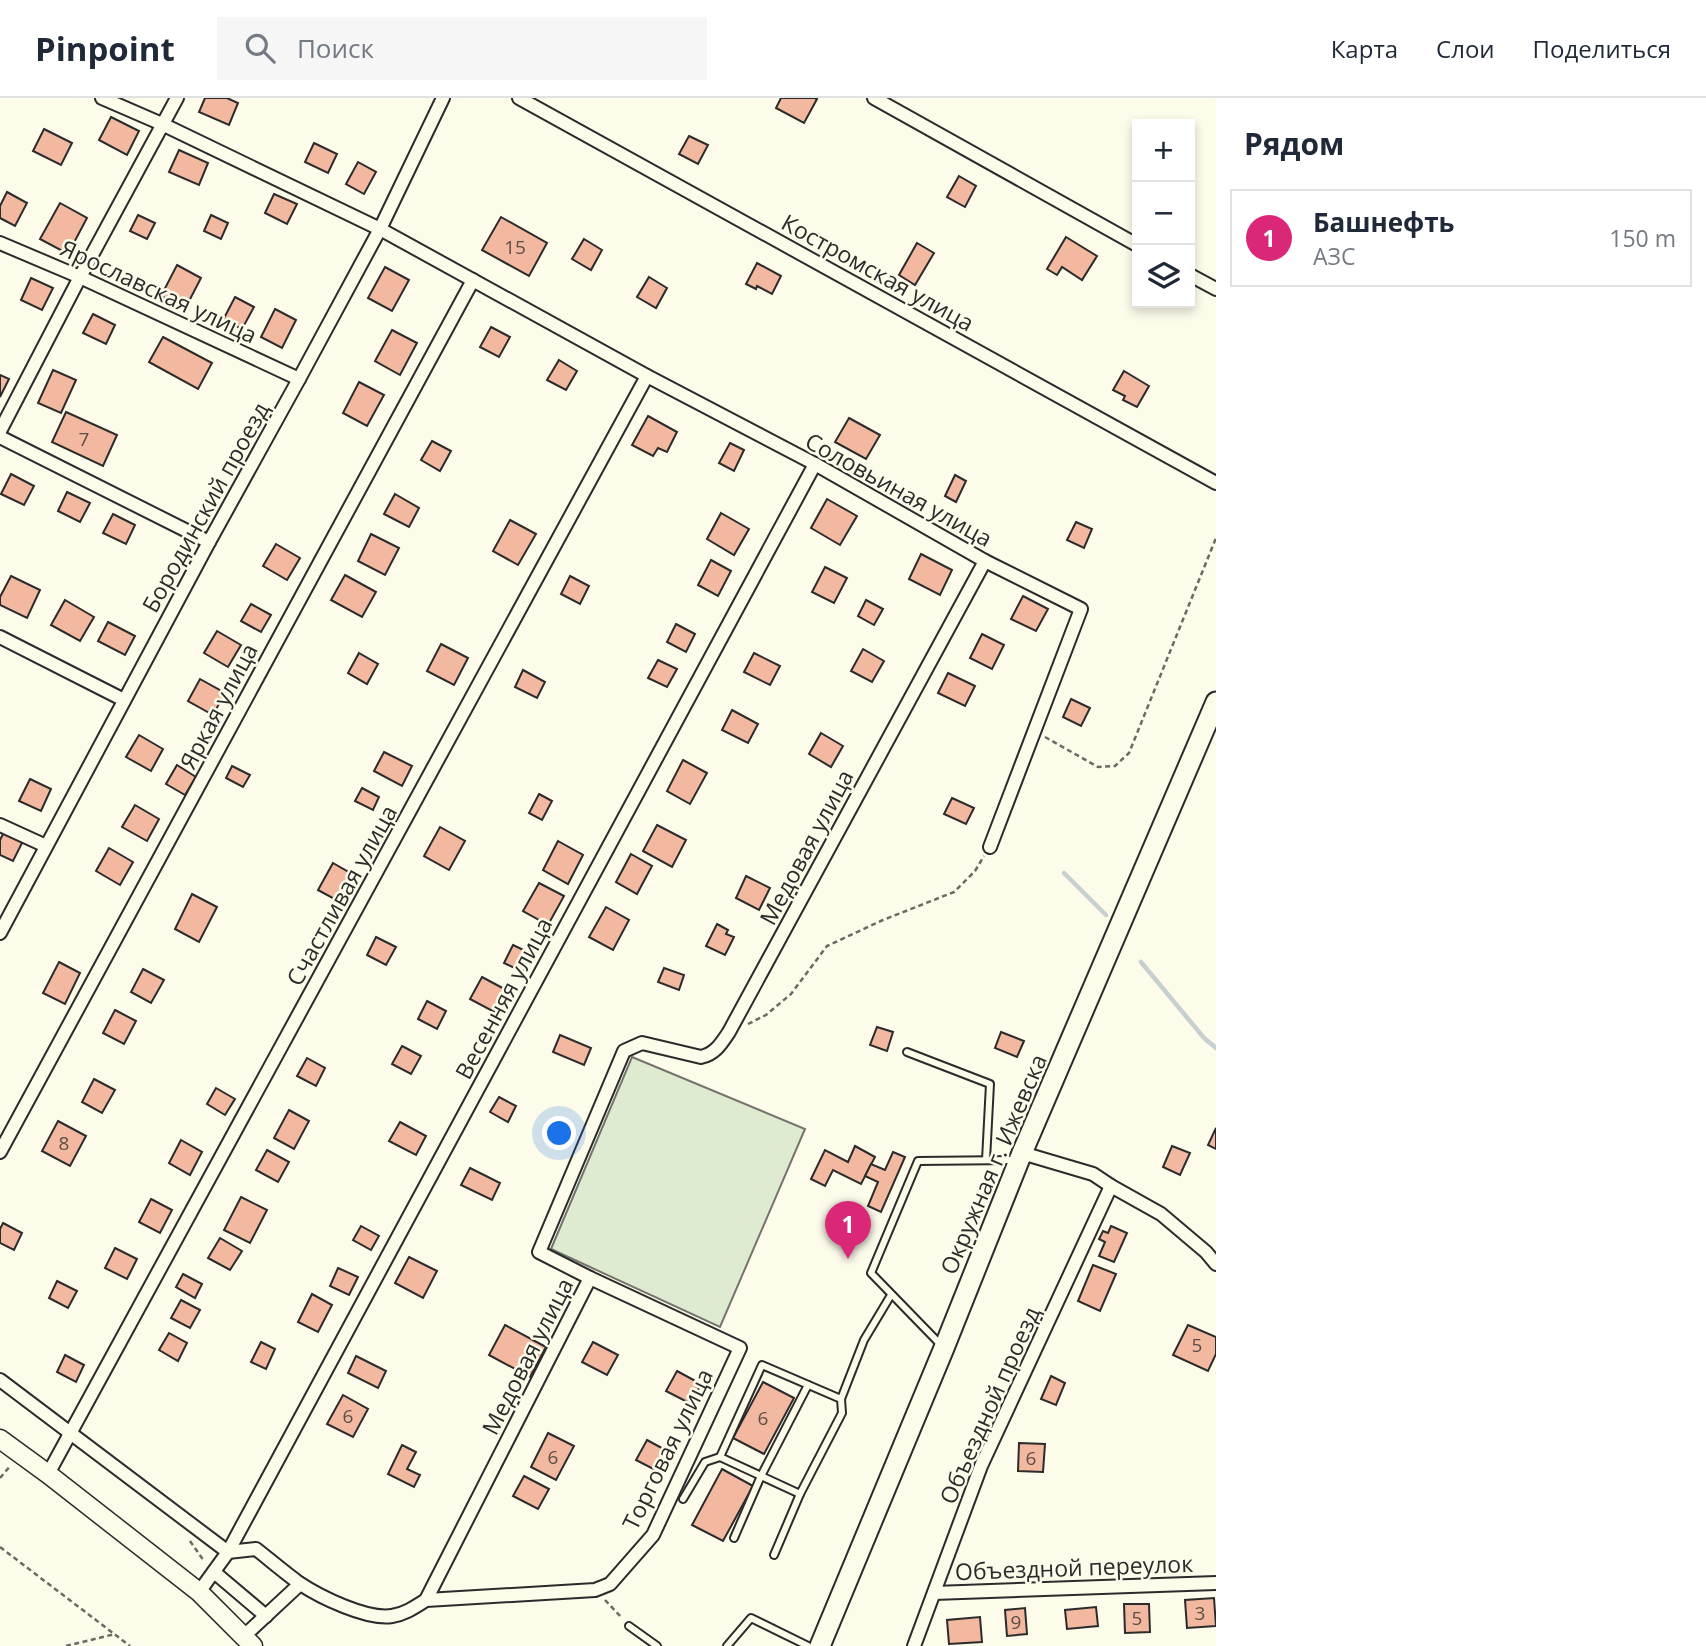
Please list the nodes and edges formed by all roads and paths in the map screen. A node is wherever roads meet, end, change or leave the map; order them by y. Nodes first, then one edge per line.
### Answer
1 (102, 98) edge
2 (177, 98) edge
3 (443, 98) edge
4 (519, 98) edge
5 (874, 98) edge
6 (162, 124) junction
7 (380, 229) junction
8 (1132, 242) edge
9 (0, 243) edge
10 (80, 277) junction
11 (1195, 278) edge
12 (473, 280) junction
13 (1216, 289) edge
14 (647, 376) junction
15 (299, 379) junction
16 (0, 431) edge
17 (0, 437) edge
18 (815, 464) junction
19 (1216, 483) edge
20 (1216, 538) edge
21 (209, 542) junction
22 (985, 561) junction
23 (0, 637) edge
24 (124, 700) junction
25 (1216, 702) edge
26 (1034, 731) junction
27 (0, 825) edge
28 (46, 846) junction
29 (990, 848) joint
30 (0, 933) edge
31 (729, 1032) junction
32 (907, 1052) dead end
33 (0, 1152) edge
34 (1021, 1156) junction
35 (986, 1160) junction
36 (1111, 1186) junction
37 (1216, 1264) edge
38 (590, 1278) junction
39 (891, 1295) junction
40 (944, 1349) junction
41 (0, 1380) edge
42 (808, 1385) junction
43 (841, 1399) junction
44 (72, 1433) junction
45 (0, 1439) edge
46 (720, 1457) junction
47 (48, 1474) junction
48 (761, 1476) junction
49 (800, 1494) junction
50 (683, 1499) dead end
51 (734, 1538) dead end
52 (0, 1547) edge
53 (228, 1552) junction
54 (774, 1556) dead end
55 (214, 1572) junction
56 (1216, 1583) edge
57 (300, 1584) junction
58 (595, 1590) junction
59 (199, 1591) junction
60 (934, 1593) junction
61 (426, 1600) junction
62 (266, 1615) junction
63 (629, 1626) joint
64 (115, 1634) junction
65 (248, 1641) edge
66 (66, 1646) edge
67 (130, 1646) edge
68 (657, 1646) edge
69 (727, 1646) edge
70 (808, 1646) edge
71 (820, 1646) edge
72 (914, 1646) edge

1 - 6 street, Соловьиная улица
2 - 6 street
3 - 7 street, Бородинский проезд
4 - 19 street, Костромская улица
5 - 8 street
6 - 7 street, Соловьиная улица
6 - 10 street
7 - 12 street, Соловьиная улица
7 - 15 street, Бородинский проезд
9 - 10 street, Ярославская улица
10 - 15 street, Ярославская улица
10 - 16 street
11 - 13 street
12 - 14 street, Соловьиная улица
12 - 33 street, Яркая улица
14 - 18 street, Соловьиная улица
14 - 44 street, Счастливая улица
15 - 21 street, Бородинский проезд
17 - 21 street
18 - 22 street, Соловьиная улица
18 - 53 street, Весенняя улица
20 - 26 path
21 - 24 street, Бородинский проезд
22 - 26 street, Соловьиная улица
22 - 31 street, Медовая улица
23 - 24 street
24 - 28 street, Бородинский проезд
25 - 34 main road, Окружная г. Ижевска
26 - 29 street, Соловьиная улица
27 - 28 street
28 - 30 street, Бородинский проезд
29 - 31 path
31 - 38 street, Медовая улица
32 - 35 lane
34 - 35 lane
34 - 36 street
34 - 40 main road, Окружная г. Ижевска
35 - 39 lane
36 - 37 street
36 - 60 street, Объездной проезд
38 - 58 street, Торговая улица
38 - 61 street, Медовая улица
39 - 40 lane
39 - 43 lane
40 - 71 main road, Окружная г. Ижевска
41 - 44 street
42 - 43 lane
42 - 46 lane
42 - 48 lane
43 - 49 lane
44 - 47 street, Счастливая улица
44 - 53 street
45 - 47 street
46 - 48 lane
46 - 50 lane
47 - 59 street
48 - 49 lane
48 - 51 lane
49 - 54 lane
52 - 64 path
53 - 55 street, Весенняя улица
53 - 57 street
55 - 59 street, Весенняя улица
55 - 62 street
56 - 60 street, Объездной переулок
57 - 61 street
57 - 62 street
58 - 61 street
58 - 63 path
59 - 65 street
60 - 72 street, Объездной проезд
62 - 65 street
63 - 68 lane
64 - 66 path
64 - 67 path
69 - 70 lane

